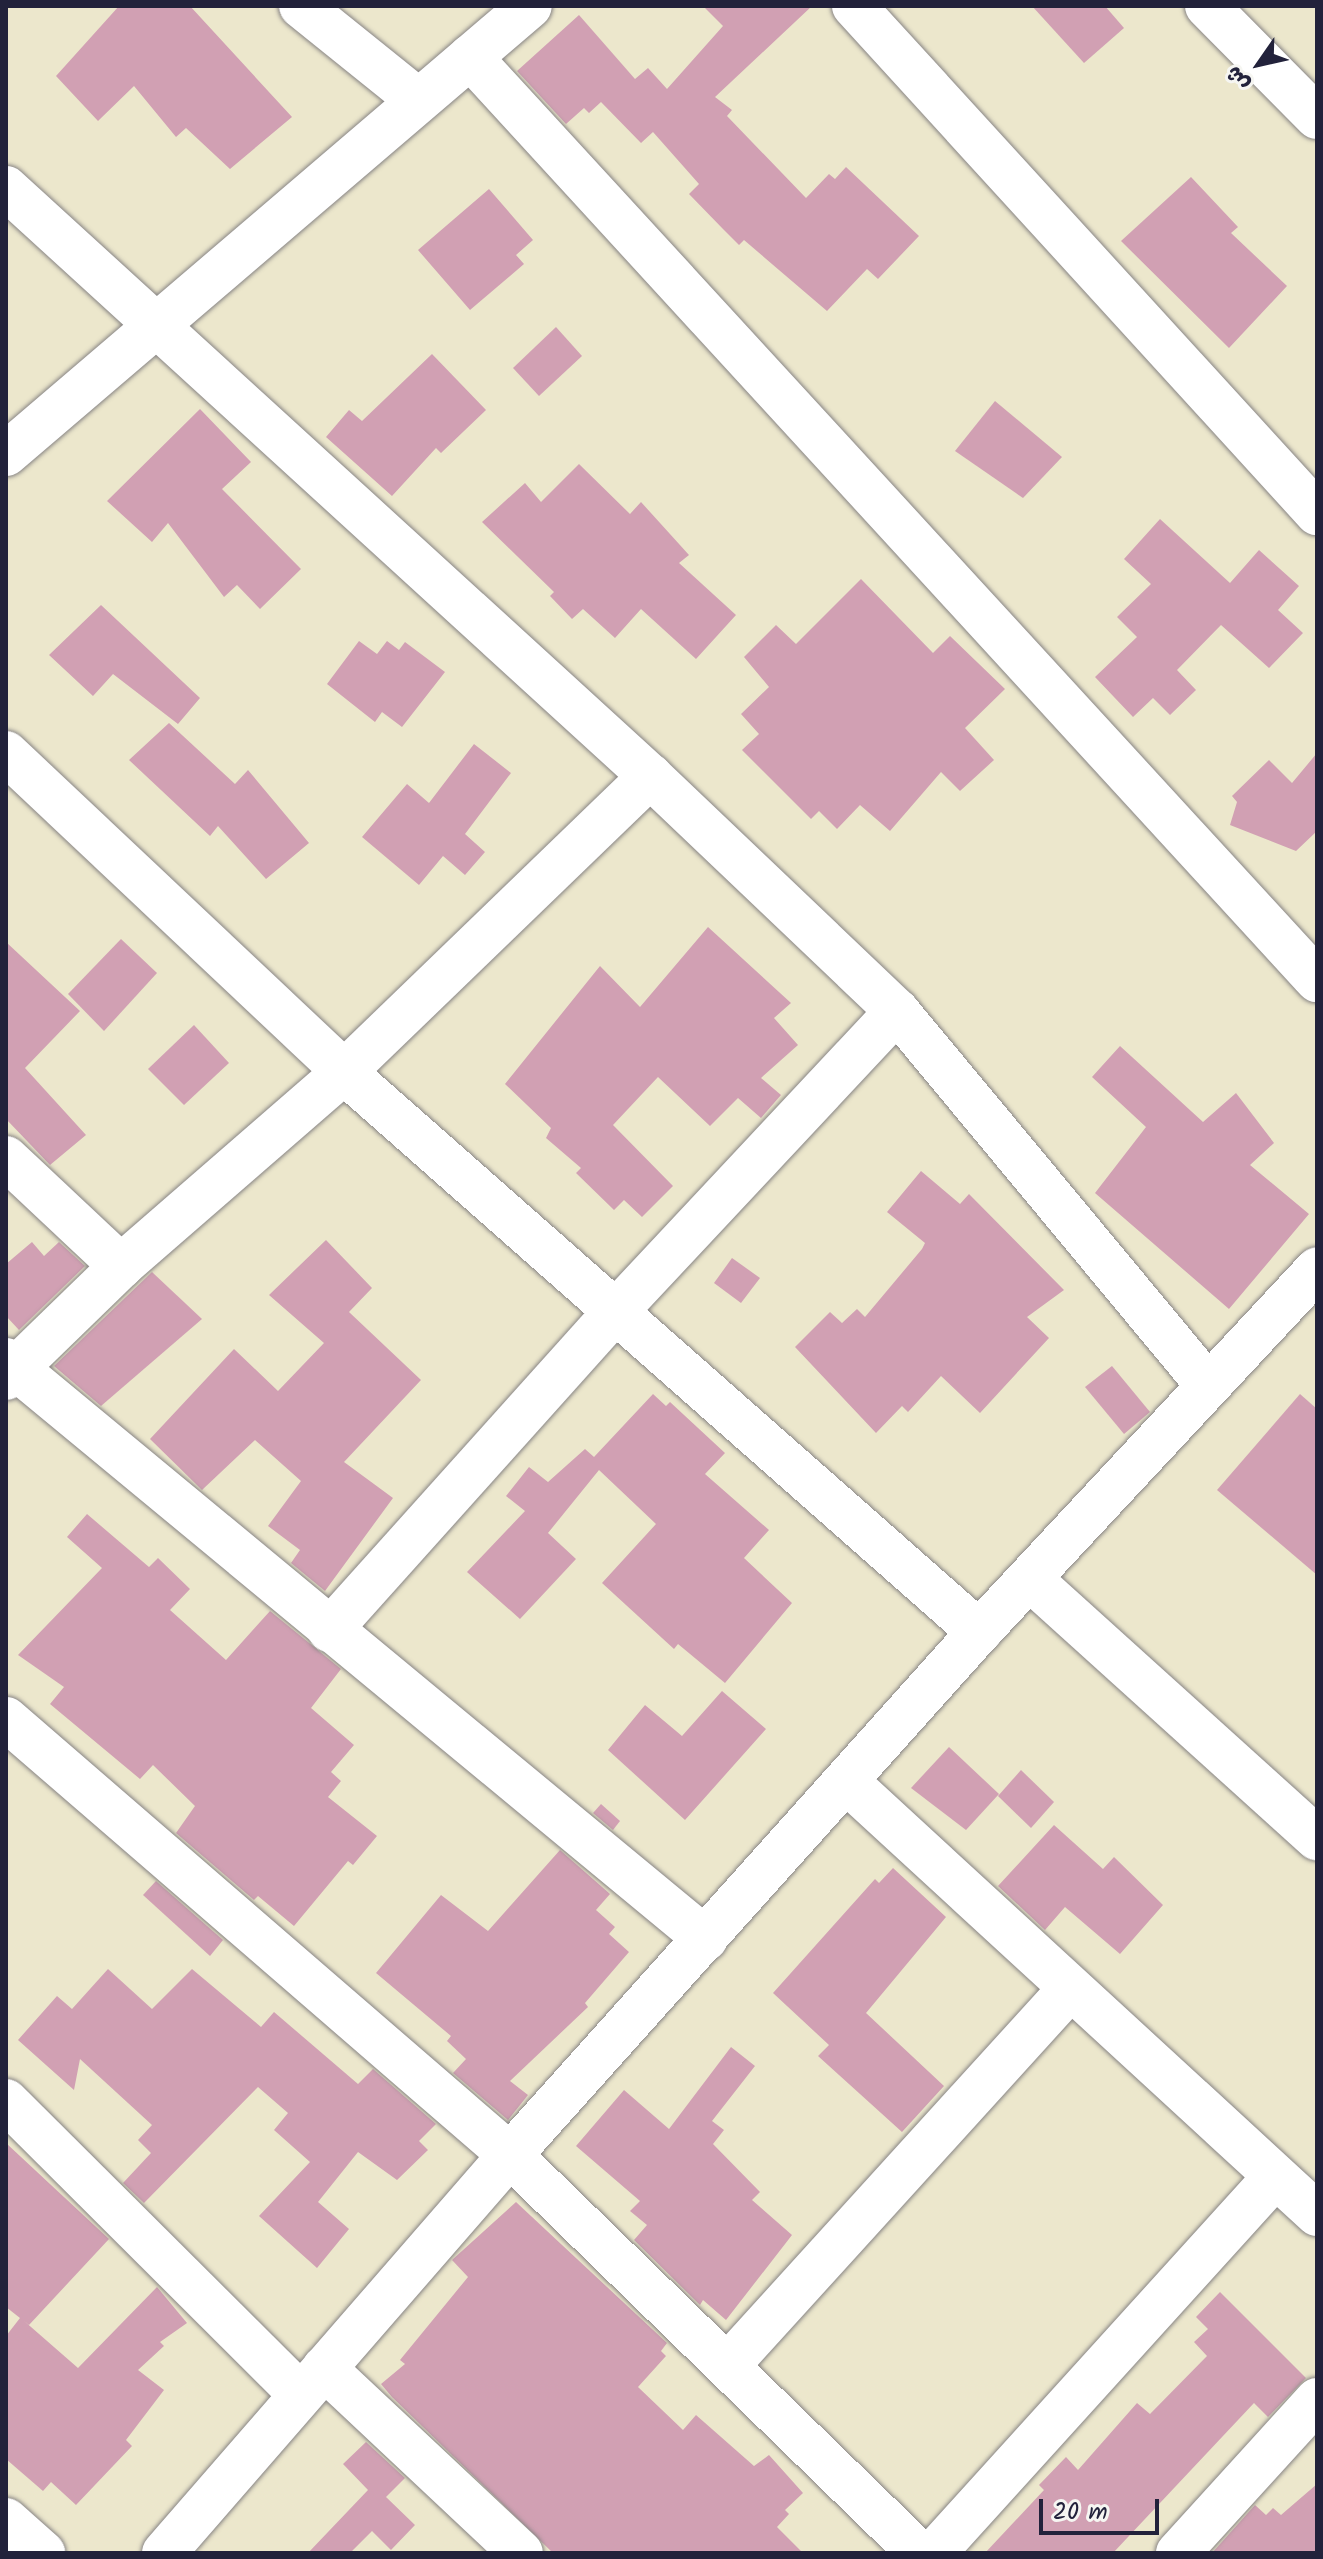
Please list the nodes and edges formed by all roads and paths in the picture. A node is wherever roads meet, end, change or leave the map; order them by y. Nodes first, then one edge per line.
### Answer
1 (301, 6) edge
2 (530, 6) edge
3 (854, 6) edge
4 (1207, 6) edge
5 (470, 57) junction
6 (418, 100) junction
7 (1317, 117) edge
8 (6, 188) edge
9 (154, 327) junction
10 (6, 454) edge
11 (1317, 513) edge
12 (6, 753) edge
13 (650, 776) junction
14 (1317, 980) edge
15 (897, 1011) junction
16 (344, 1072) junction
17 (6, 1158) edge
18 (121, 1266) junction
19 (1317, 1269) edge
20 (614, 1313) junction
21 (9, 1369) edge
22 (1208, 1386) junction
23 (1030, 1579) junction
24 (330, 1630) junction
25 (979, 1632) junction
26 (6, 1719) edge
27 (846, 1781) junction
28 (1317, 1838) edge
29 (706, 1939) junction
30 (1068, 1991) junction
31 (6, 2101) edge
32 (510, 2155) junction
33 (1273, 2179) junction
34 (1317, 2214) edge
35 (729, 2364) junction
36 (313, 2382) junction
37 (1317, 2400) edge
38 (6, 2520) edge
39 (43, 2553) edge
40 (164, 2553) edge
41 (521, 2553) edge
42 (919, 2553) edge
43 (934, 2553) edge
44 (1178, 2553) edge

1 - 6 street
2 - 5 street
3 - 11 street
4 - 7 street
5 - 6 street
5 - 14 street
6 - 9 street
8 - 9 street
9 - 10 street
9 - 13 street
12 - 16 street
13 - 15 street
13 - 16 street
15 - 20 street
15 - 22 street
16 - 18 street
16 - 20 street
17 - 18 street
18 - 21 street
19 - 22 street
20 - 24 street
20 - 25 street
21 - 24 street
22 - 23 street
23 - 25 street
23 - 28 street
24 - 29 street
25 - 27 street
26 - 32 street
27 - 29 street
27 - 30 street
29 - 32 street
30 - 33 street
30 - 35 street
31 - 36 street
32 - 35 street
32 - 36 street
33 - 34 street
33 - 43 street
35 - 42 street
36 - 40 street
36 - 41 street
37 - 44 street
38 - 39 street

